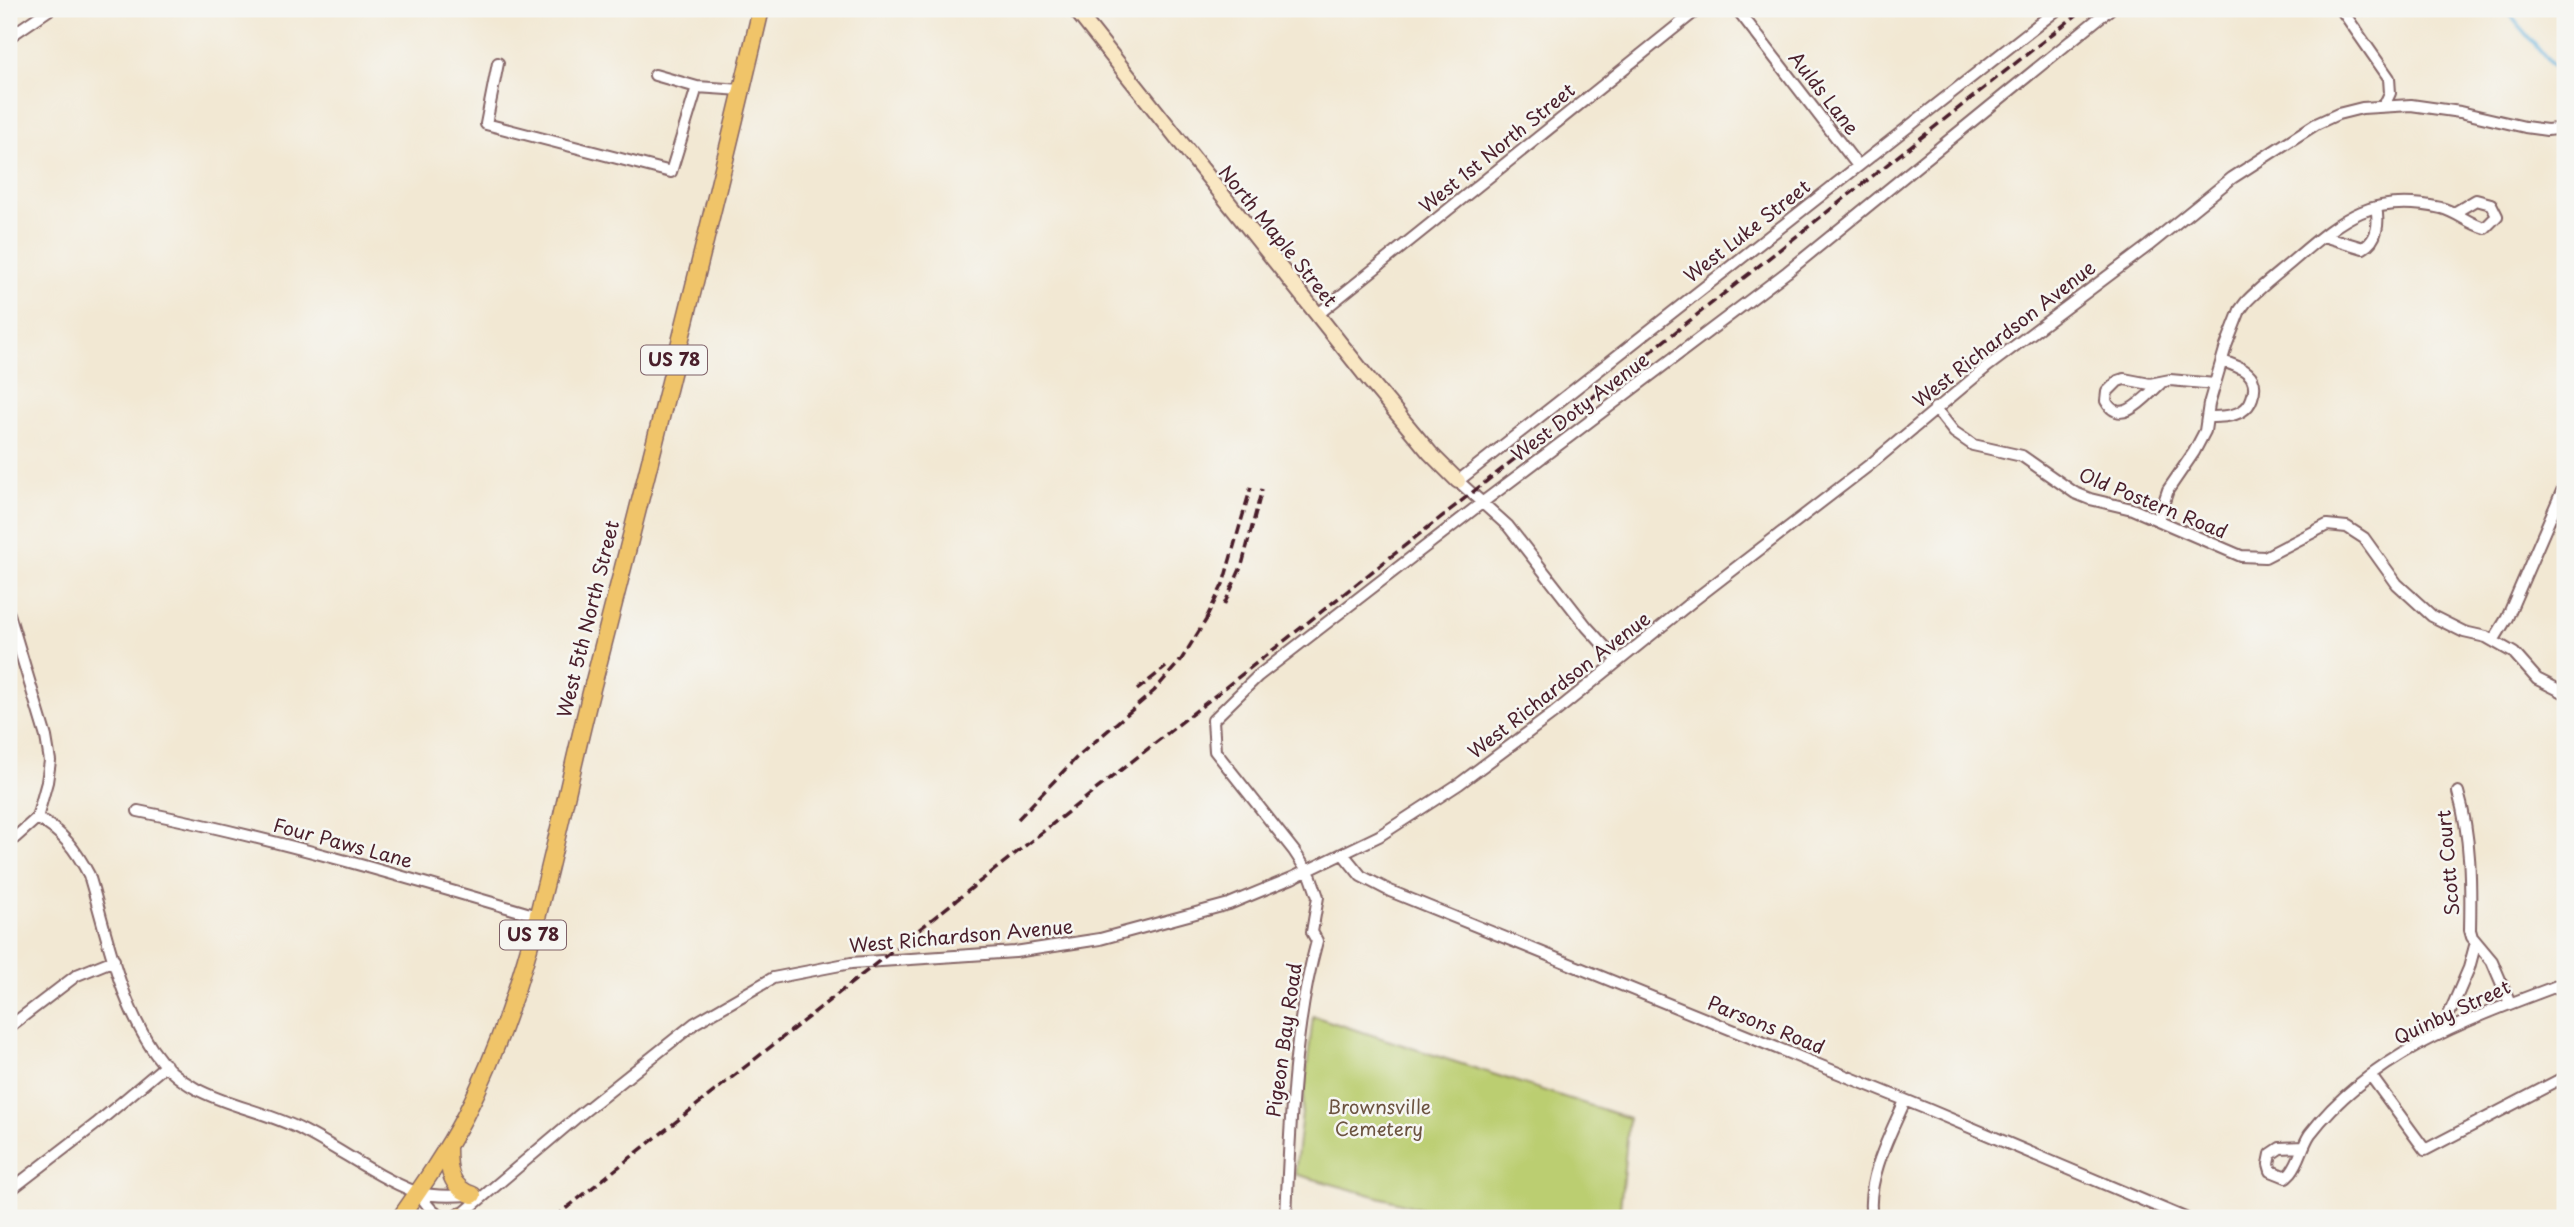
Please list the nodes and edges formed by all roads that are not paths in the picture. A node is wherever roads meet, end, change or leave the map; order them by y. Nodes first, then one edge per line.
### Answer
1 (50, 9) edge
2 (761, 9) edge
3 (1075, 9) edge
4 (1698, 9) edge
5 (1737, 9) edge
6 (2058, 9) edge
7 (2110, 9) edge
8 (2341, 9) edge
9 (9, 37) edge
10 (498, 63) dead end
11 (655, 75) dead end
12 (697, 87) junction
13 (742, 90) junction
14 (2384, 106) junction
15 (2565, 128) edge
16 (1858, 166) junction
17 (2376, 207) junction
18 (2454, 213) dead end
19 (2323, 236) junction
20 (1317, 315) junction
21 (2222, 361) junction
22 (2161, 383) junction
23 (2216, 384) junction
24 (1935, 408) junction
25 (2208, 417) junction
26 (1458, 481) junction
27 (2565, 484) edge
28 (1483, 502) junction
29 (2158, 520) junction
30 (9, 614) edge
31 (2493, 641) junction
32 (1618, 661) junction
33 (2565, 693) edge
34 (2458, 792) dead end
35 (138, 811) dead end
36 (37, 818) junction
37 (9, 844) edge
38 (1343, 854) junction
39 (1307, 871) junction
40 (537, 916) junction
41 (2476, 942) junction
42 (114, 960) junction
43 (2565, 983) edge
44 (2511, 1003) junction
45 (9, 1027) edge
46 (2441, 1033) junction
47 (166, 1065) junction
48 (2371, 1076) junction
49 (2565, 1077) edge
50 (1905, 1101) junction
51 (2304, 1147) dead end
52 (448, 1148) junction
53 (506, 1177) junction
54 (9, 1191) edge
55 (418, 1192) junction
56 (473, 1195) junction
57 (459, 1217) edge
58 (400, 1218) edge
59 (1286, 1218) edge
60 (1872, 1218) edge
61 (2185, 1218) edge

1 - 9 street
2 - 13 main road, West 5th North Street / US 78
3 - 20 street, North Maple Street
4 - 20 street, West 1st North Street
5 - 16 street, Aulds Lane
6 - 16 street, West Luke Street
7 - 28 street, West Doty Avenue
8 - 14 street
10 - 12 street
11 - 12 street
12 - 13 street
13 - 40 main road, West 5th North Street / US 78
14 - 15 street, West Richardson Avenue
14 - 24 street, West Richardson Avenue
16 - 26 street, West Luke Street
17 - 18 street
17 - 19 street
17 - 19 street
19 - 21 street
20 - 26 street, North Maple Street
21 - 23 street
21 - 25 street
22 - 22 street
22 - 23 street
23 - 25 street
24 - 29 street, Old Postern Road
24 - 32 street, West Richardson Avenue
25 - 29 street
26 - 28 street
27 - 31 street
28 - 32 street
28 - 39 street, West Doty Avenue
29 - 31 street, Old Postern Road
30 - 36 street
31 - 33 street, Old Postern Road
32 - 38 street, West Richardson Avenue
34 - 41 street, Scott Court
35 - 40 street, Four Paws Lane
36 - 37 street
36 - 42 street
38 - 39 street, West Richardson Avenue
38 - 50 street, Parsons Road
39 - 53 street, West Richardson Avenue
39 - 59 street, Pigeon Bay Road
40 - 52 main road, West 5th North Street / US 78
41 - 44 street, Scott Court
41 - 46 street
42 - 45 street
42 - 47 street
43 - 44 street, Quinby Street
44 - 46 street, Quinby Street
46 - 48 street, Quinby Street
47 - 54 street
47 - 55 street
48 - 49 street
48 - 51 street, Quinby Street
50 - 60 street
50 - 61 street, Parsons Road
52 - 55 main road, West 5th North Street / US 78
52 - 56 main road
53 - 56 street, West Richardson Avenue
53 - 57 street, West Richardson Avenue
55 - 56 street, West Richardson Avenue
55 - 57 street, West Richardson Avenue
55 - 58 main road, West 5th North Street / US 78

